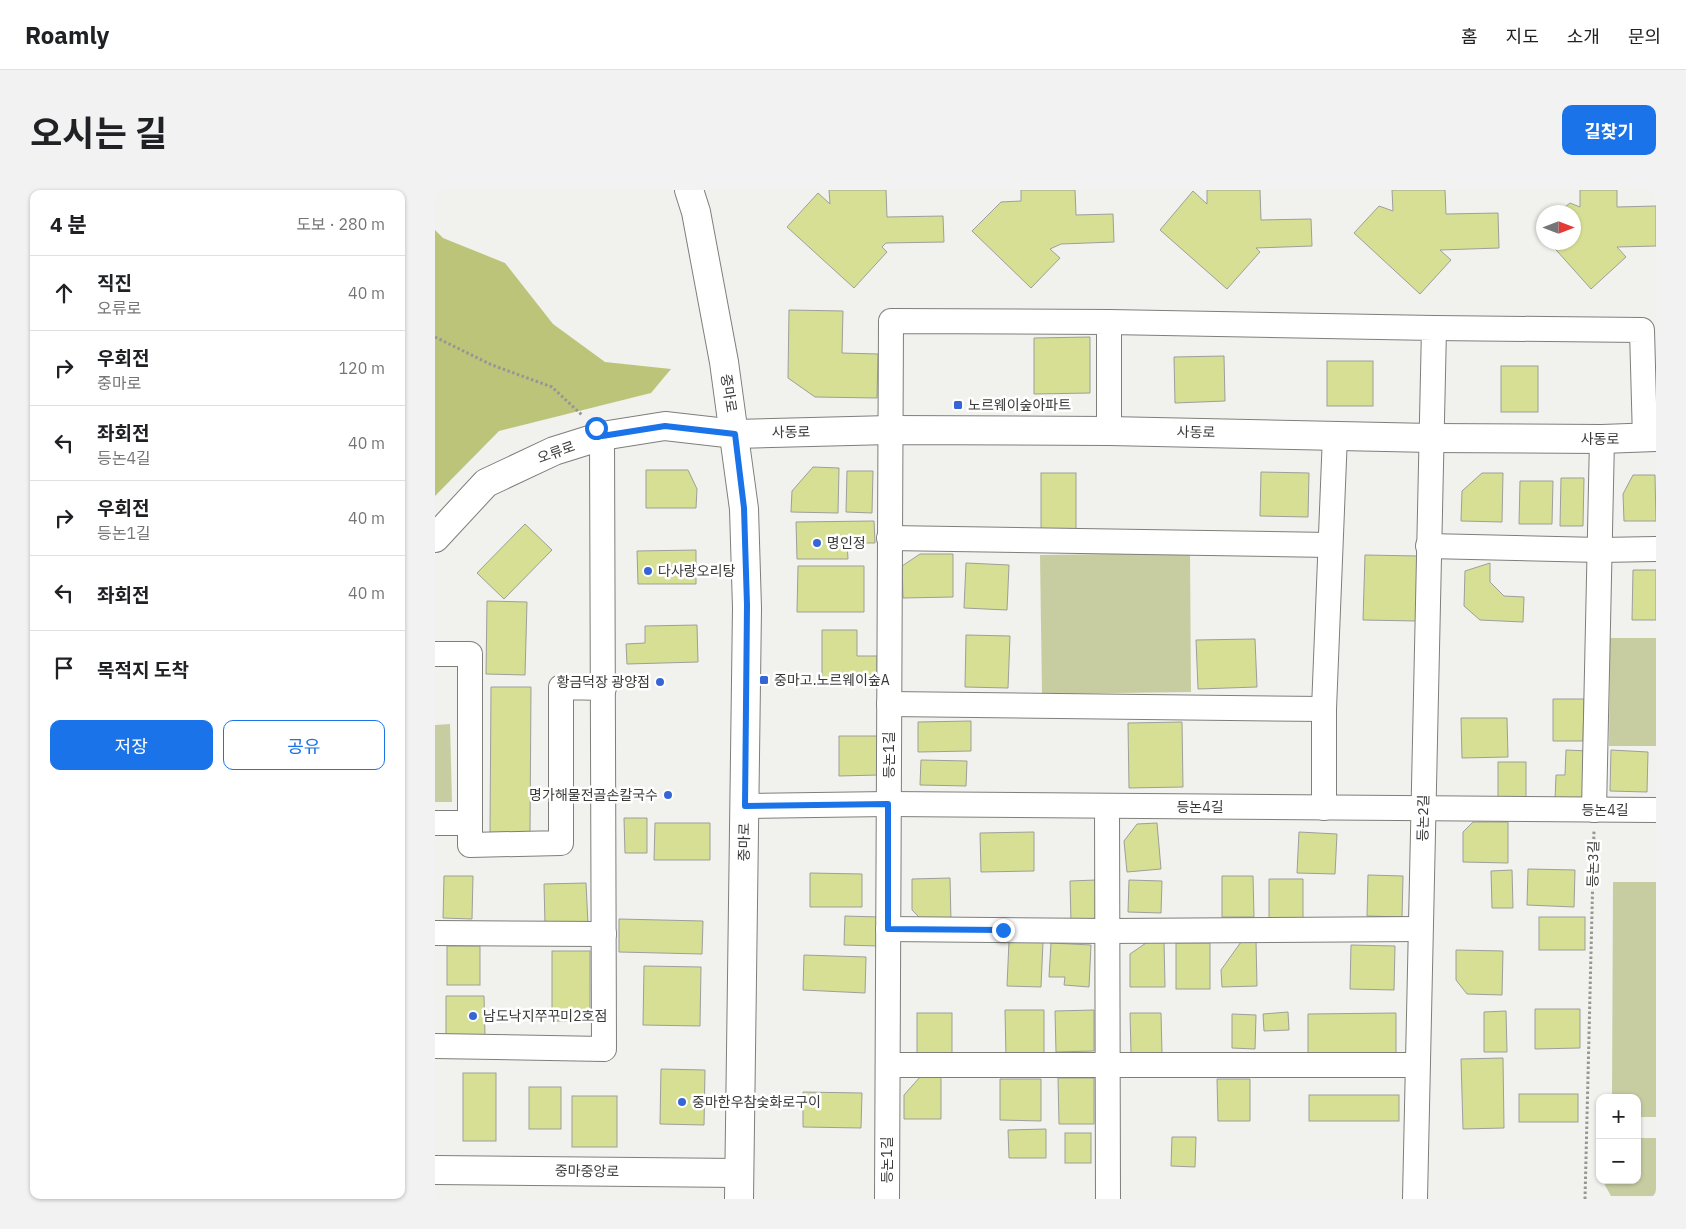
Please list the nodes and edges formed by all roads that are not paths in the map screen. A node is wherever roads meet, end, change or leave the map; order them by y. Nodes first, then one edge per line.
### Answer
1 (689, 190) edge
2 (1109, 322) junction
3 (1433, 328) junction
4 (1649, 330) edge
5 (890, 430) junction
6 (1109, 431) junction
7 (735, 434) junction
8 (1335, 435) junction
9 (602, 436) junction
10 (1431, 438) junction
11 (1651, 438) edge
12 (1602, 439) junction
13 (435, 538) edge
14 (889, 538) junction
15 (1330, 546) junction
16 (1429, 546) junction
17 (1656, 548) edge
18 (1600, 550) junction
19 (435, 654) edge
20 (604, 688) junction
21 (889, 704) junction
22 (1324, 709) junction
23 (888, 804) junction
24 (745, 806) junction
25 (1107, 806) junction
26 (1324, 808) junction
27 (1423, 808) junction
28 (1594, 810) junction
29 (1656, 810) edge
30 (435, 823) edge
31 (470, 823) junction
32 (888, 929) junction
33 (1420, 929) junction
34 (1107, 931) junction
35 (435, 933) edge
36 (604, 934) junction
37 (435, 1046) edge
38 (888, 1065) junction
39 (1108, 1065) junction
40 (1417, 1065) junction
41 (435, 1170) edge
42 (739, 1186) edge
43 (887, 1199) edge
44 (1108, 1199) edge
45 (1415, 1199) edge

1 - 7 main road, 중마로
2 - 3 street
2 - 5 street, 등논1길
2 - 6 street
3 - 4 street
3 - 10 street, 등논2길
4 - 11 street
5 - 6 main road, 사동로
5 - 7 main road, 사동로
5 - 14 street, 등논1길
6 - 8 main road, 사동로
7 - 9 main road, 오류로
7 - 24 main road, 중마로
8 - 10 main road, 사동로
8 - 15 street
9 - 13 main road, 오류로
9 - 20 street
10 - 12 main road, 사동로
10 - 16 street, 등논2길
11 - 12 main road, 사동로
12 - 18 street
14 - 15 street
14 - 21 street, 등논1길
15 - 22 street
16 - 18 street
16 - 27 street, 등논2길
17 - 18 street
18 - 28 street
19 - 31 street
20 - 31 street
20 - 36 street
21 - 22 street
21 - 23 street, 등논1길
22 - 26 street
23 - 24 street, 등논4길
23 - 25 street, 등논4길
23 - 32 street, 등논1길
24 - 42 main road, 중마로
25 - 26 street, 등논4길
25 - 34 street
26 - 27 street, 등논4길
27 - 28 street, 등논4길
27 - 33 street, 등논2길
28 - 29 street, 등논4길
30 - 31 street
32 - 34 street
32 - 38 street, 등논1길
33 - 34 street
33 - 40 street, 등논2길
34 - 39 street
35 - 36 street
36 - 37 street
38 - 39 street
38 - 43 street, 등논1길
39 - 40 street
39 - 44 street
40 - 45 street, 등논2길
41 - 42 main road, 중마중앙로

